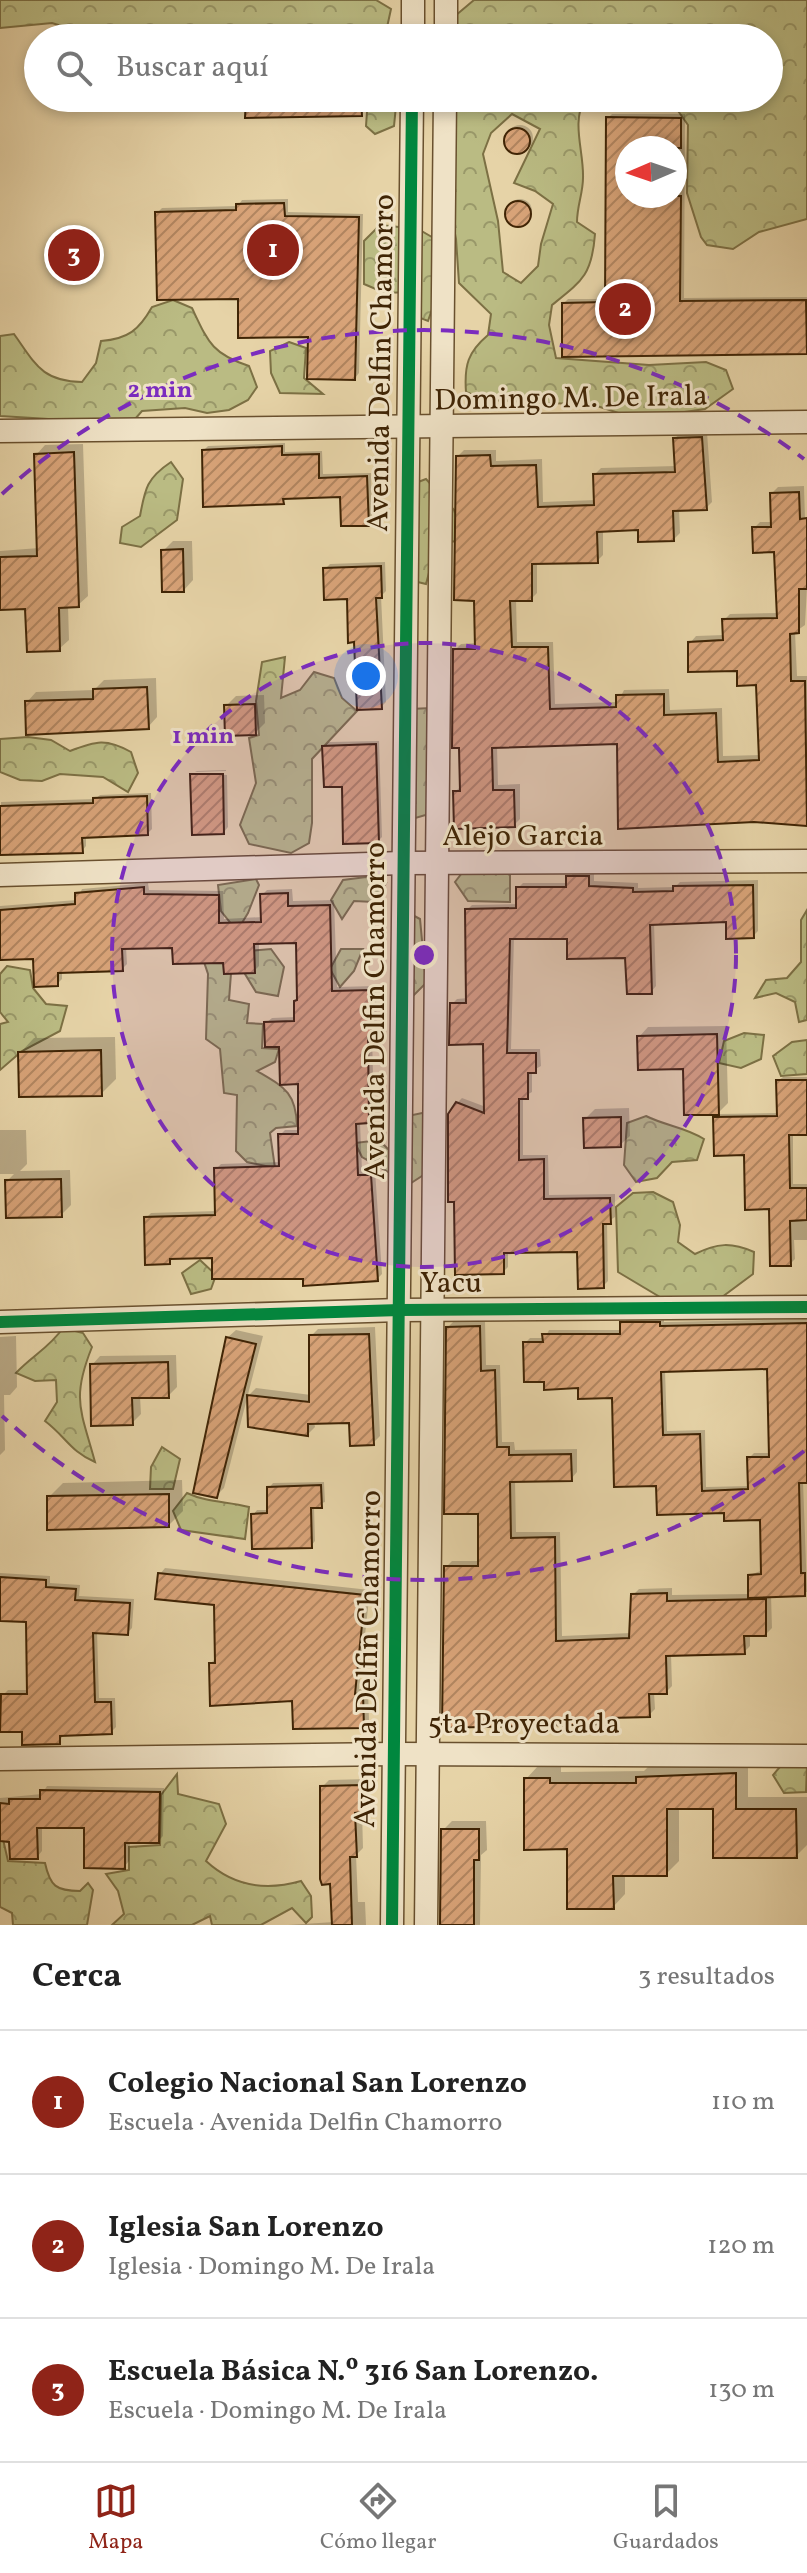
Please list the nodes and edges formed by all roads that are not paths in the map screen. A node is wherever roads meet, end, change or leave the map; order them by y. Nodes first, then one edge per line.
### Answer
1 (413, 0) edge
2 (446, 0) edge
3 (413, 24) edge
4 (446, 24) edge
5 (412, 112) edge
6 (445, 112) edge
7 (807, 422) edge
8 (407, 426) junction
9 (442, 427) junction
10 (0, 431) edge
11 (807, 861) edge
12 (403, 863) junction
13 (439, 864) junction
14 (0, 875) edge
15 (807, 1307) edge
16 (400, 1310) junction
17 (433, 1311) junction
18 (0, 1322) edge
19 (394, 1754) junction
20 (429, 1755) junction
21 (807, 1756) edge
22 (0, 1759) edge
23 (392, 1925) edge
24 (426, 1925) edge

1 - 3 street
2 - 4 street
5 - 8 street, Avenida Delfin Chamorro
6 - 9 street, Avenida Delfin Chamorro
7 - 9 street, Domingo M. De Irala
8 - 9 street, Domingo M. De Irala
8 - 10 street, Domingo M. De Irala
8 - 12 street, Avenida Delfin Chamorro
9 - 13 street, Avenida Delfin Chamorro
11 - 13 street, Alejo Garcia
12 - 13 street, Alejo Garcia
12 - 14 street, Alejo Garcia
12 - 16 street, Avenida Delfin Chamorro
13 - 17 street, Avenida Delfin Chamorro
15 - 17 street, Yacu
16 - 17 street, Yacu
16 - 18 street, Yacu
16 - 19 street, Avenida Delfin Chamorro
17 - 20 street, Avenida Delfin Chamorro
19 - 20 street, 5ta Proyectada
19 - 22 street, 5ta Proyectada
19 - 23 street, Avenida Delfin Chamorro
20 - 21 street, 5ta Proyectada
20 - 24 street, Avenida Delfin Chamorro

